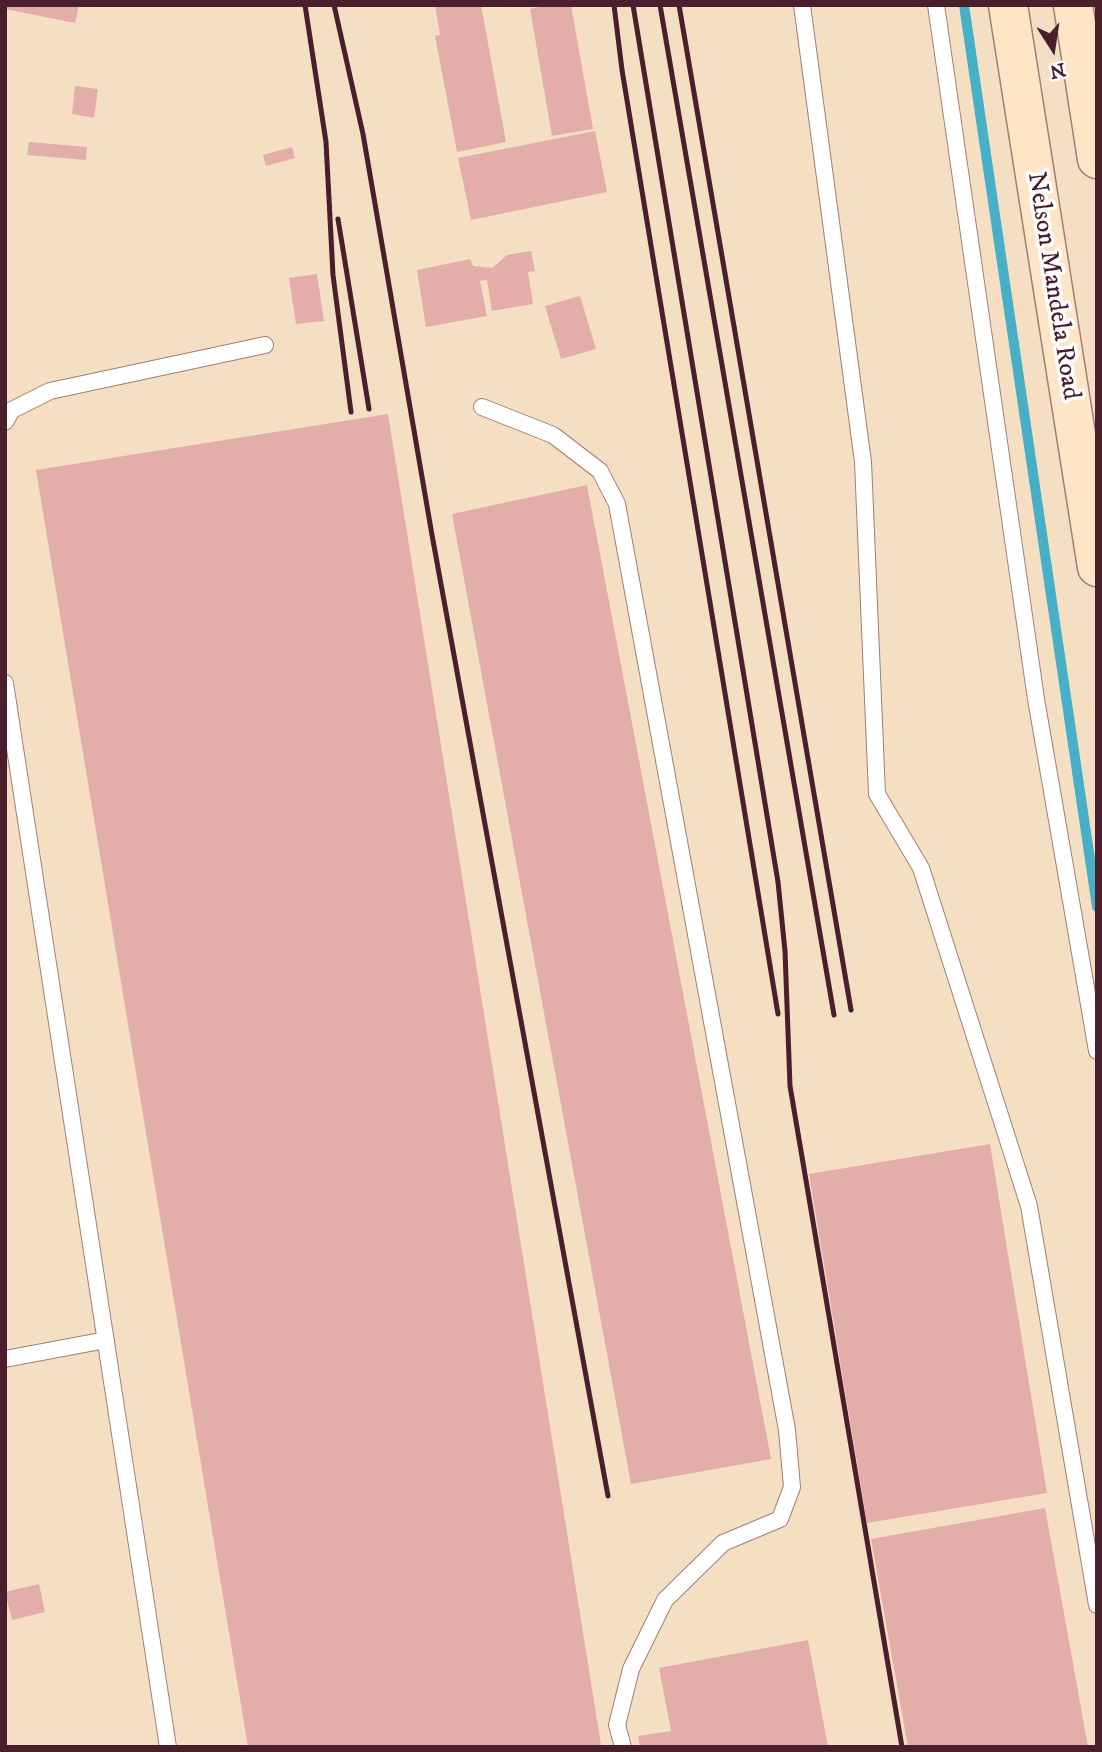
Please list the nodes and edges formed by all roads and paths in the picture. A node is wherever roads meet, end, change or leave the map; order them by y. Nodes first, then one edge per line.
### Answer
1 (802, 5) edge
2 (936, 5) edge
3 (1007, 5) edge
4 (1073, 5) edge
5 (1093, 107) edge
6 (1097, 159) edge
7 (265, 345) dead end
8 (482, 407) dead end
9 (5, 422) edge
10 (1097, 567) edge
11 (5, 683) edge
12 (1097, 1051) edge
13 (106, 1340) junction
14 (5, 1359) edge
15 (1097, 1605) edge
16 (168, 1747) edge
17 (622, 1747) edge

1 - 15 lane
2 - 12 lane
3 - 10 main road, Nelson Mandela Road
4 - 5 main road
5 - 6 main road
7 - 9 lane
8 - 17 lane
11 - 13 lane
13 - 14 lane
13 - 16 lane

